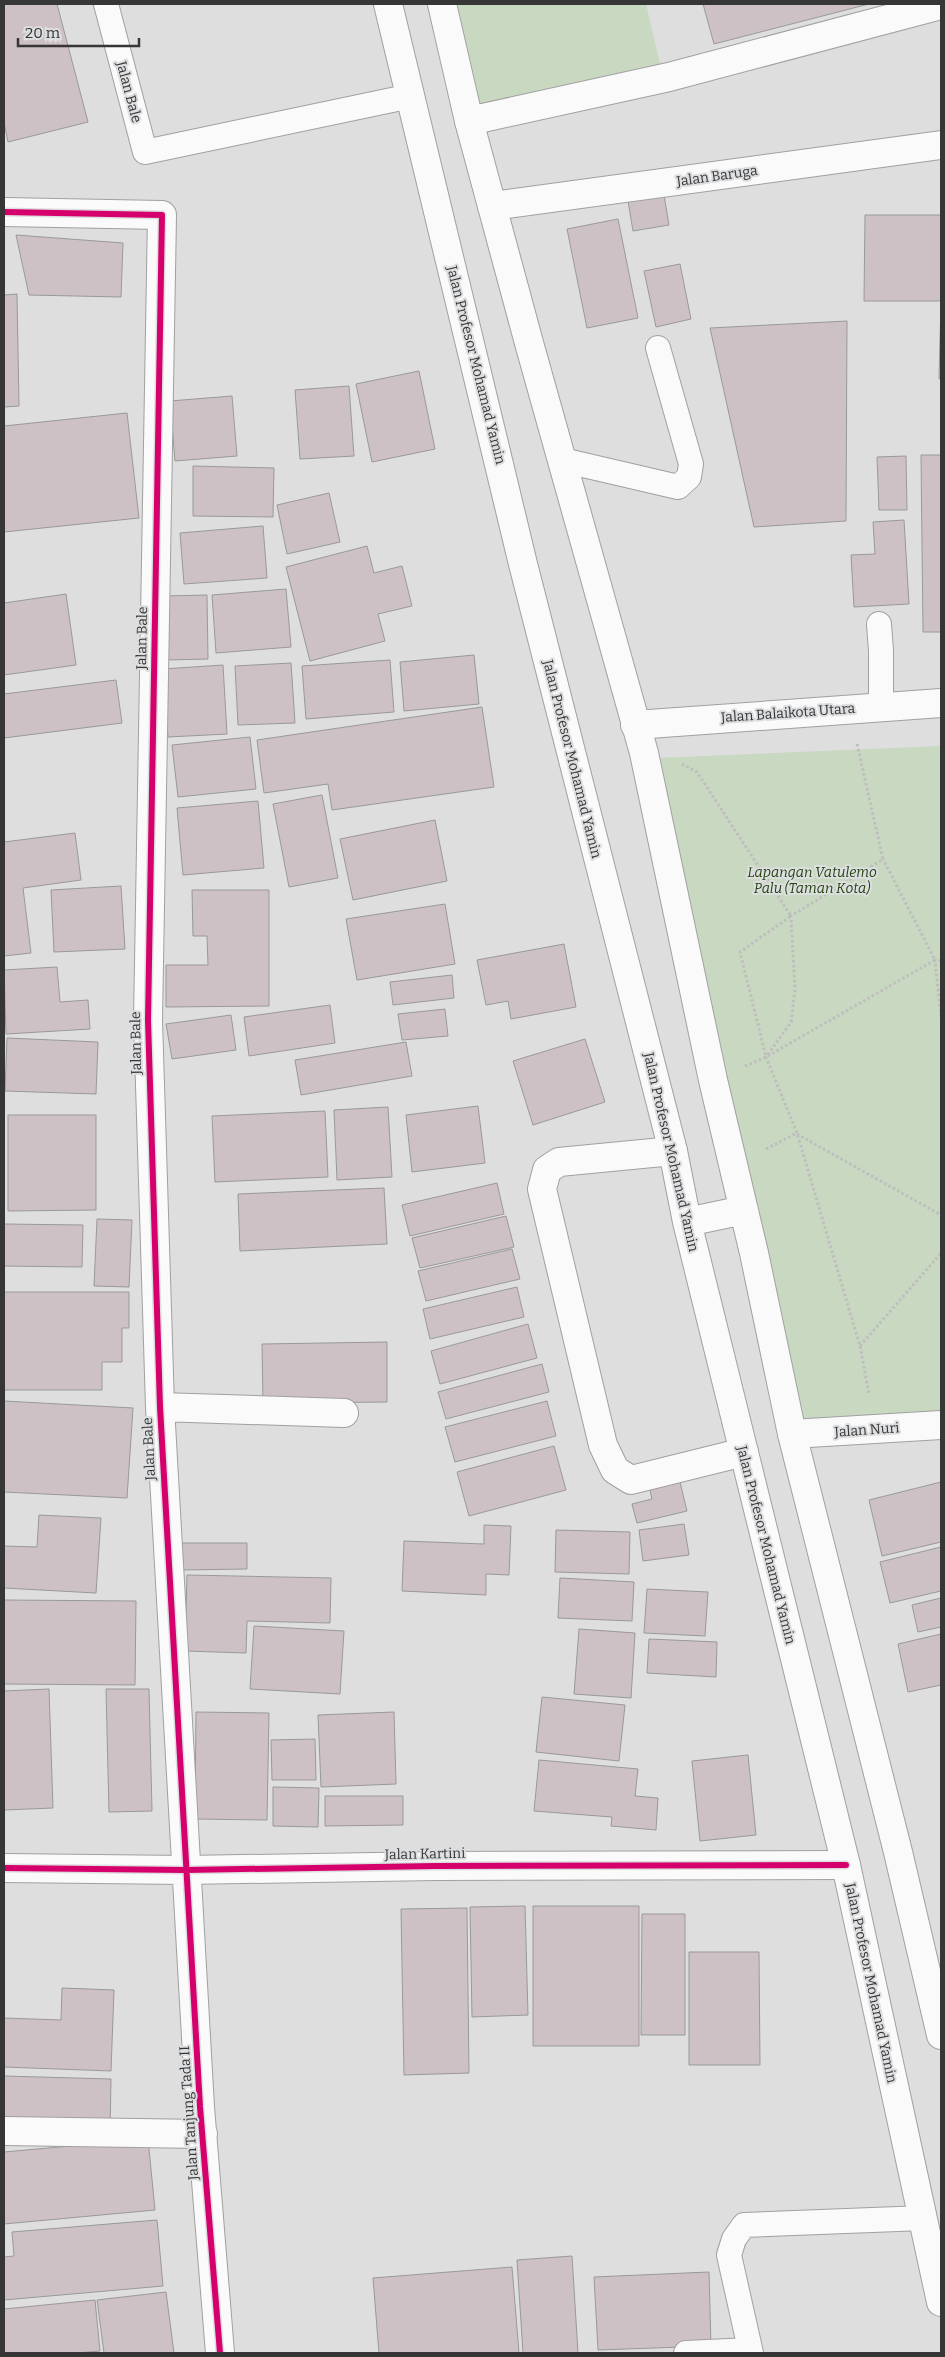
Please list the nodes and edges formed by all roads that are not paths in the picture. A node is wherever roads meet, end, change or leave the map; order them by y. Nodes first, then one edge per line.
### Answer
1 (106, 4) edge
2 (388, 4) edge
3 (442, 4) edge
4 (941, 5) edge
5 (411, 96) junction
6 (470, 121) junction
7 (941, 146) edge
8 (492, 206) junction
9 (4, 212) edge
10 (658, 348) dead end
11 (562, 460) junction
12 (879, 624) dead end
13 (941, 703) edge
14 (881, 706) junction
15 (638, 733) junction
16 (673, 1151) junction
17 (744, 1210) junction
18 (687, 1222) junction
19 (160, 1407) junction
20 (344, 1413) dead end
21 (941, 1425) edge
22 (792, 1434) junction
23 (744, 1452) junction
24 (846, 1865) junction
25 (4, 1868) edge
26 (185, 1870) junction
27 (941, 2035) edge
28 (4, 2131) edge
29 (203, 2134) junction
30 (924, 2218) junction
31 (941, 2302) edge
32 (750, 2352) edge
33 (220, 2353) edge
34 (686, 2353) edge

1 - 5 lane, Jalan Bale
2 - 5 street, Jalan Profesor Mohamad Yamin
3 - 6 street
4 - 6 street
5 - 16 street, Jalan Profesor Mohamad Yamin
6 - 8 street
7 - 8 street, Jalan Baruga
8 - 11 street
9 - 19 street, Jalan Bale
10 - 11 lane
11 - 15 street
12 - 14 lane
13 - 14 street, Jalan Balaikota Utara
14 - 15 street, Jalan Balaikota Utara
15 - 17 street
16 - 18 street, Jalan Profesor Mohamad Yamin
16 - 23 street
17 - 18 street
17 - 22 street
18 - 23 street, Jalan Profesor Mohamad Yamin
19 - 20 street
19 - 26 street, Jalan Bale
21 - 22 street, Jalan Nuri
22 - 27 street
23 - 24 street, Jalan Profesor Mohamad Yamin
24 - 26 street, Jalan Kartini
24 - 30 street, Jalan Profesor Mohamad Yamin
25 - 26 street, Jalan Kartini
26 - 29 street, Jalan Tanjung Tada II
28 - 29 street
29 - 33 street, Jalan Tanjung Tada II
30 - 31 street, Jalan Profesor Mohamad Yamin
30 - 32 lane
32 - 34 lane

